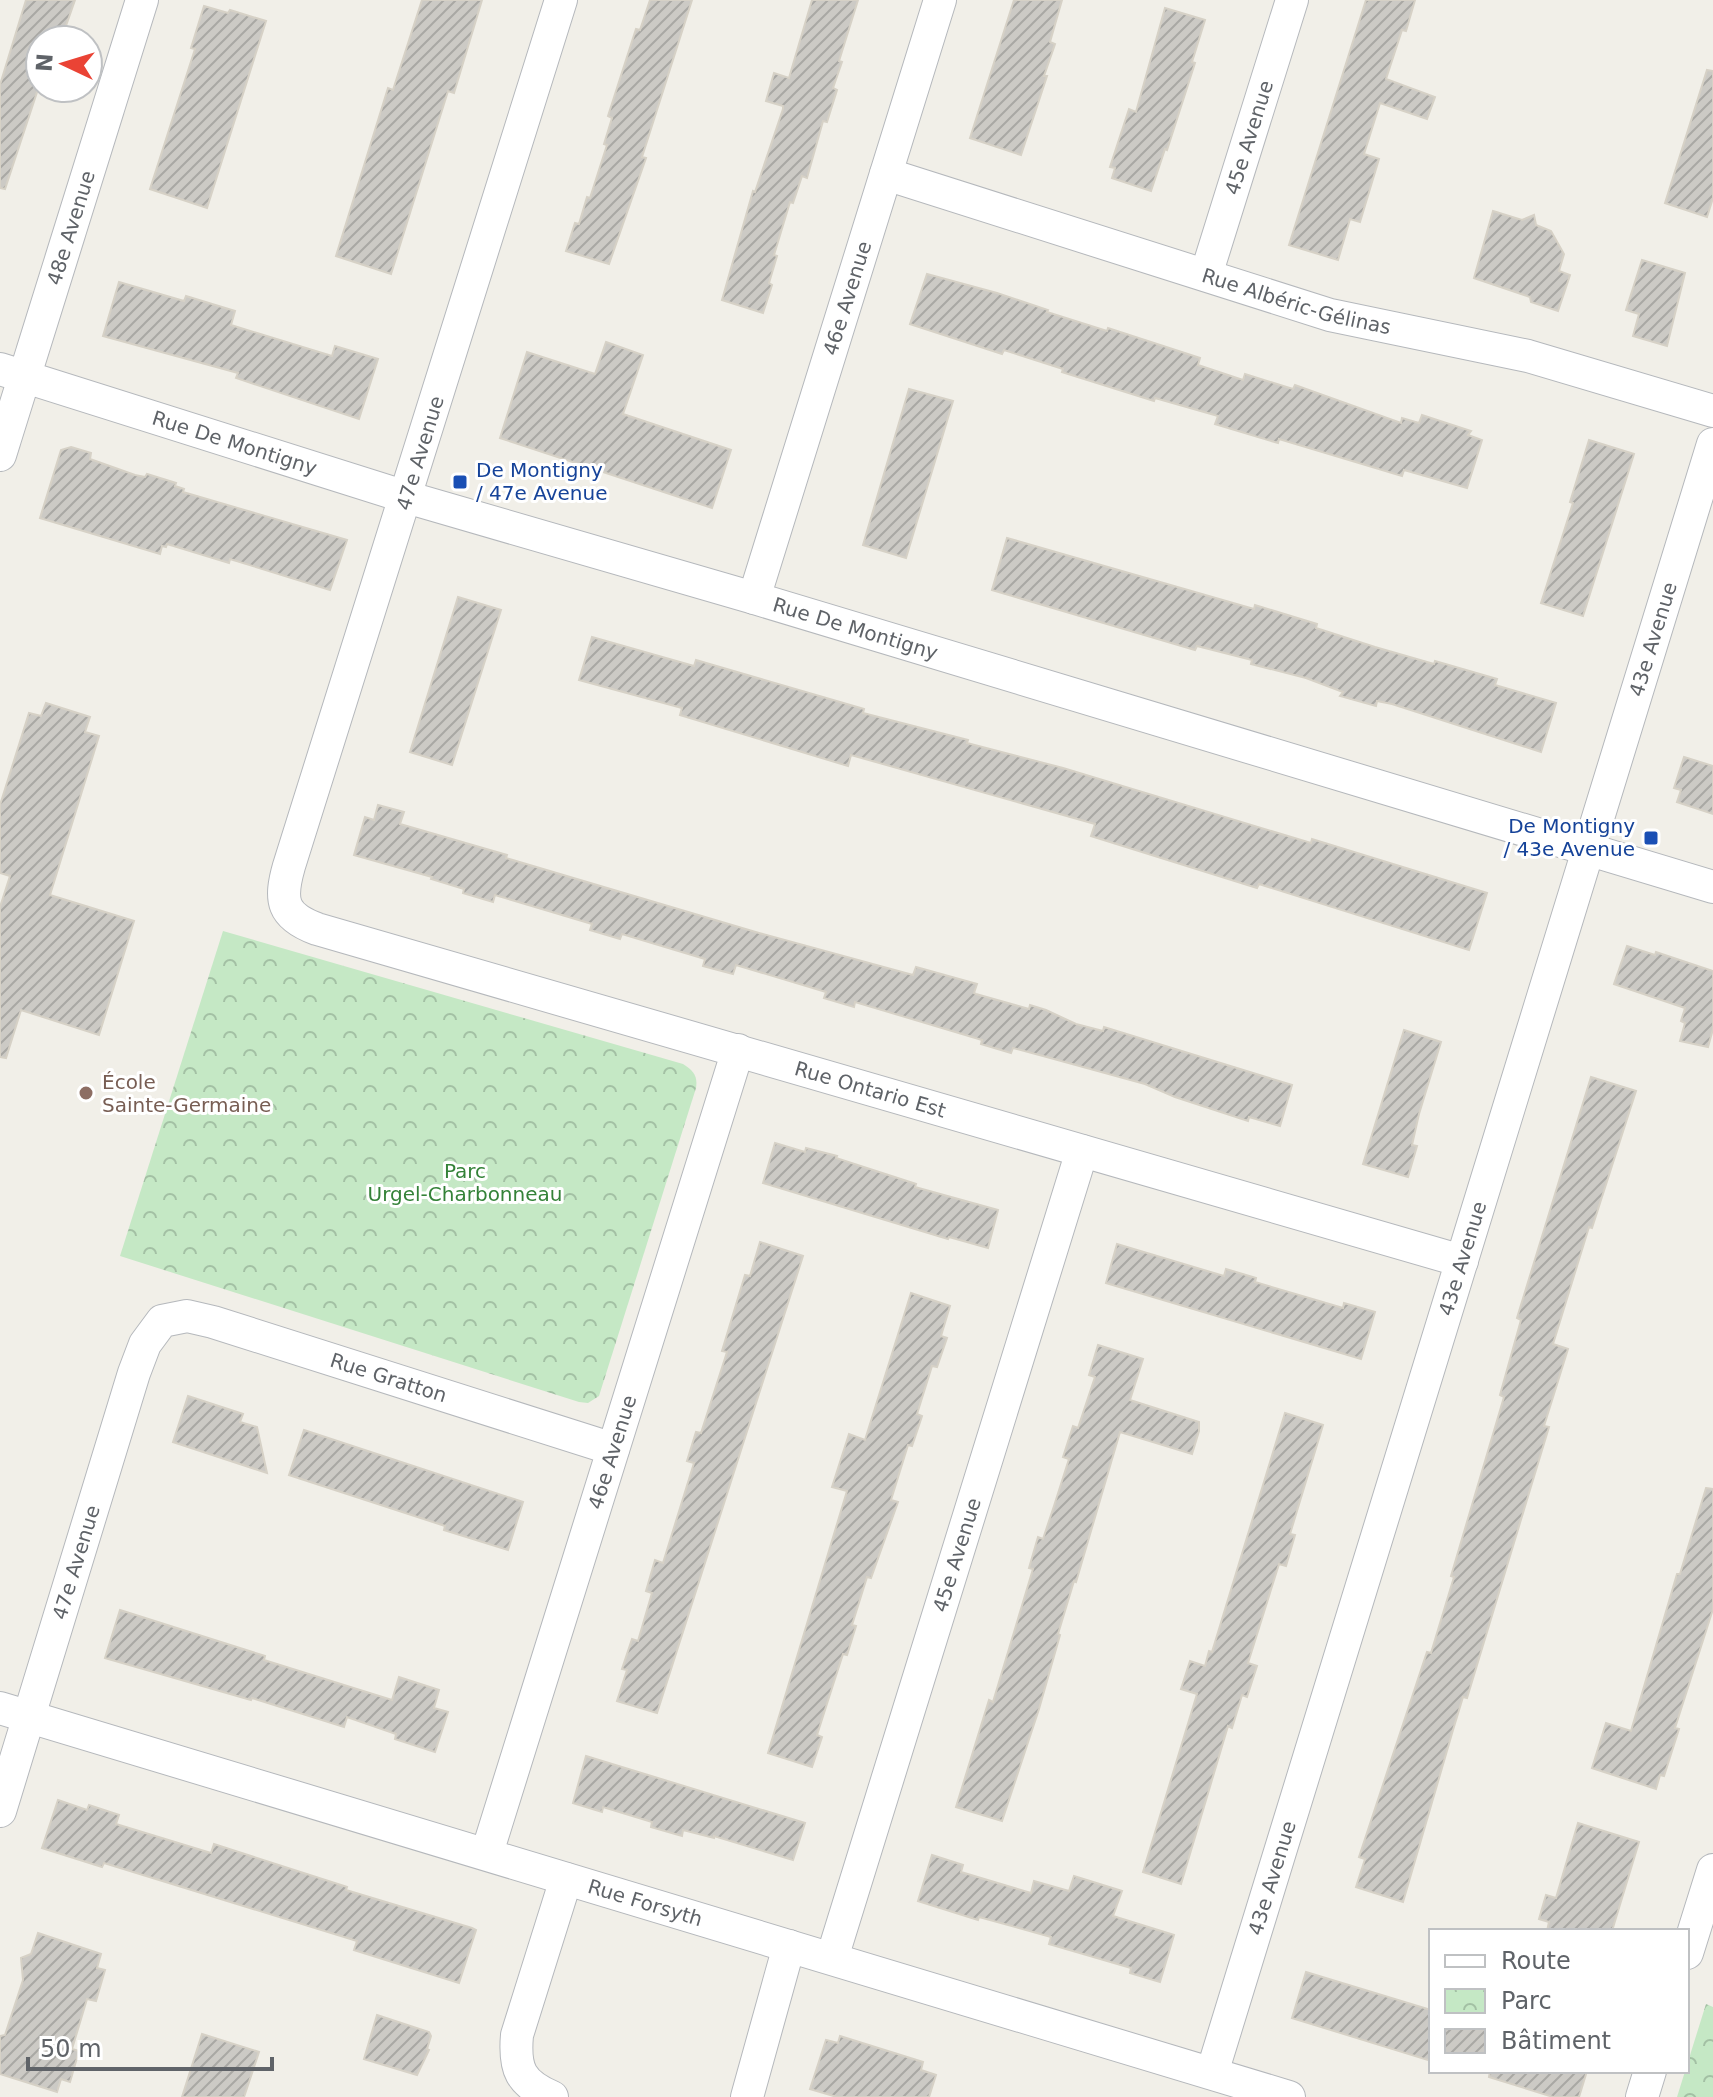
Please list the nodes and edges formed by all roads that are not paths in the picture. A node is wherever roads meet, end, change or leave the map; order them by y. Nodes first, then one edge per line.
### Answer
1 (142, 0) edge
2 (561, 0) edge
3 (940, 0) edge
4 (1292, 0) edge
5 (886, 174) junction
6 (1206, 275) junction
7 (12, 373) edge
8 (1713, 411) edge
9 (1713, 444) edge
10 (0, 455) edge
11 (406, 497) junction
12 (754, 598) junction
13 (1590, 849) junction
14 (1713, 887) edge
15 (285, 907) joint
16 (738, 1050) junction
17 (1082, 1151) junction
18 (1462, 1261) junction
19 (162, 1321) joint
20 (613, 1449) junction
21 (15, 1712) edge
22 (0, 1811) edge
23 (487, 1853) junction
24 (1713, 1870) edge
25 (566, 1879) junction
26 (789, 1946) junction
27 (1689, 1947) edge
28 (832, 1958) junction
29 (1212, 2073) junction
30 (1649, 2073) edge
31 (552, 2097) edge
32 (747, 2097) edge
33 (1289, 2097) edge
34 (1642, 2097) edge

1 - 7 street, 48e Avenue
2 - 11 street, 47e Avenue
3 - 5 street, 46e Avenue
4 - 6 street, 45e Avenue
5 - 6 street, Rue Albéric-Gélinas
5 - 12 street, 46e Avenue
6 - 8 street, Rue Albéric-Gélinas
7 - 10 street, 48e Avenue
7 - 11 street, Rue De Montigny
9 - 13 street, 43e Avenue
11 - 12 street, Rue De Montigny
11 - 15 street, 47e Avenue
12 - 13 street, Rue De Montigny
13 - 14 street, Rue De Montigny
13 - 18 street, 43e Avenue
15 - 16 street, Rue Ontario Est
16 - 17 street, Rue Ontario Est
16 - 20 street, 46e Avenue
17 - 18 street, Rue Ontario Est
17 - 28 street, 45e Avenue
18 - 29 street, 43e Avenue
19 - 20 street, Rue Gratton
19 - 21 street, 47e Avenue
20 - 23 street, 46e Avenue
21 - 22 street, 47e Avenue
21 - 23 street, Rue Forsyth
23 - 25 street, Rue Forsyth
24 - 27 street
25 - 26 street, Rue Forsyth
25 - 31 street
26 - 28 street, Rue Forsyth
26 - 32 street
28 - 29 street, Rue Forsyth
29 - 33 street, Rue Forsyth
30 - 34 street

